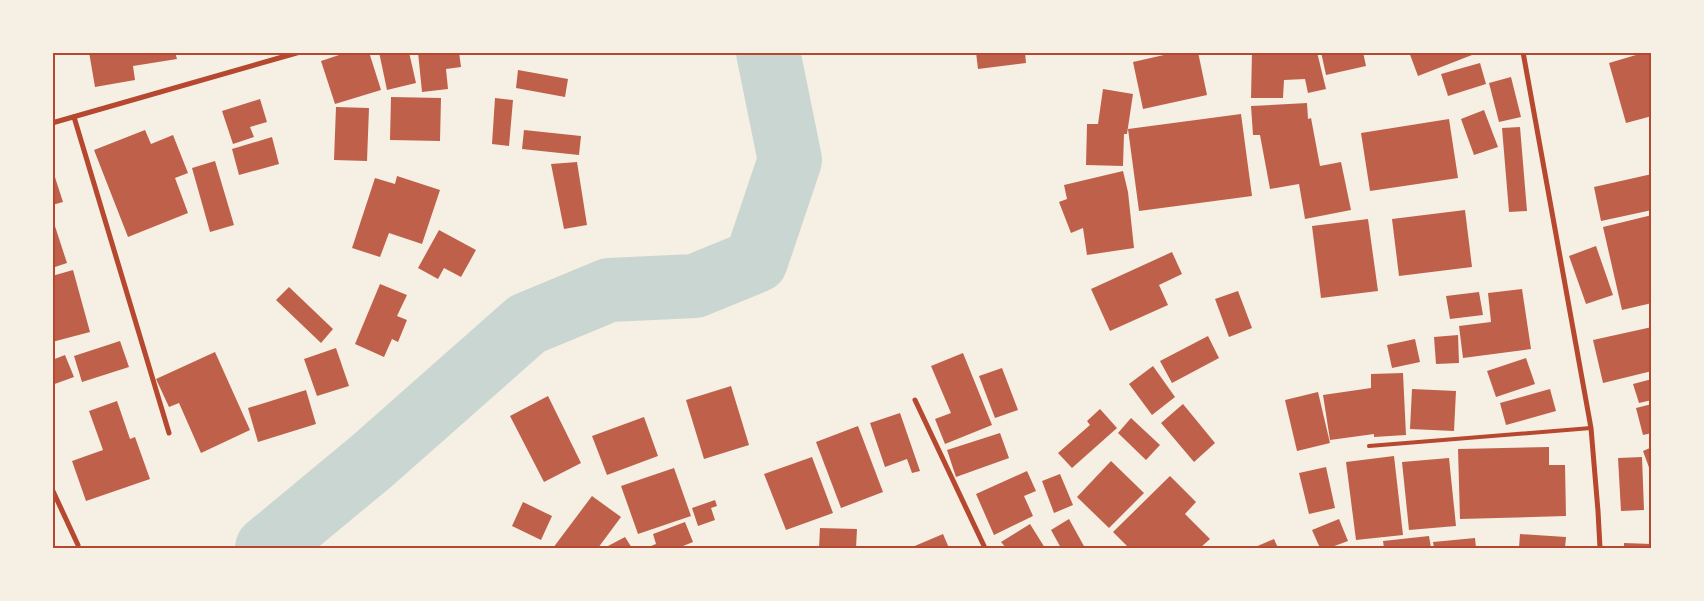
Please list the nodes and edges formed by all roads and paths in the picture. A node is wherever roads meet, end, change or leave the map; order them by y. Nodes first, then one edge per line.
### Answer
1 (300, 52) edge
2 (1523, 52) edge
3 (74, 117) junction
4 (52, 123) edge
5 (915, 400) dead end
6 (1591, 428) junction
7 (169, 433) dead end
8 (1369, 446) dead end
9 (52, 489) edge
10 (78, 545) dead end
11 (985, 548) edge
12 (1600, 548) edge

1 - 3 street
2 - 6 street
3 - 4 street
3 - 7 street
5 - 11 street
6 - 8 lane
6 - 12 street
9 - 10 street

